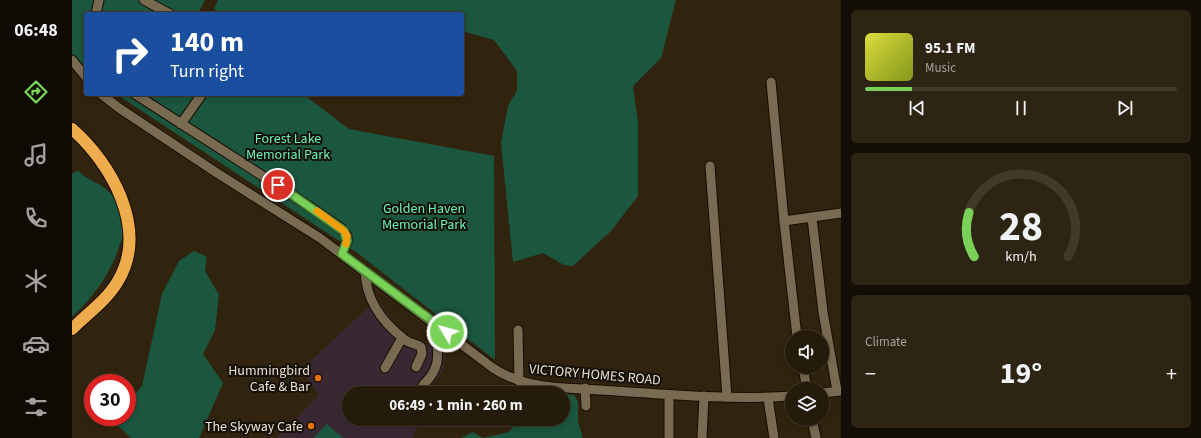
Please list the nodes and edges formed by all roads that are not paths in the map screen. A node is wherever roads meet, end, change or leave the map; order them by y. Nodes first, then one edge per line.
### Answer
1 (99, 0) edge
2 (144, 0) edge
3 (96, 12) edge
4 (166, 12) edge
5 (72, 60) edge
6 (84, 75) edge
7 (771, 82) dead end
8 (104, 96) edge
9 (138, 96) edge
10 (201, 96) edge
11 (181, 124) junction
12 (72, 129) edge
13 (710, 166) dead end
14 (841, 215) edge
15 (812, 218) junction
16 (784, 221) junction
17 (342, 254) junction
18 (365, 271) junction
19 (435, 324) junction
20 (72, 329) edge
21 (518, 330) dead end
22 (796, 330) edge
23 (402, 338) junction
24 (416, 367) dead end
25 (385, 368) dead end
26 (519, 381) junction
27 (423, 385) dead end
28 (585, 388) junction
29 (839, 391) edge
30 (829, 392) edge
31 (669, 395) junction
32 (704, 396) junction
33 (727, 397) junction
34 (785, 397) edge
35 (768, 398) junction
36 (586, 406) dead end
37 (813, 426) edge
38 (669, 438) edge
39 (702, 438) edge
40 (774, 438) edge
41 (816, 438) edge

1 - 3 street
2 - 4 street
5 - 6 street
7 - 16 street
8 - 17 street, VICTORY HOMES ROAD
9 - 11 street
10 - 11 street
11 - 17 street
12 - 20 highway
13 - 33 street
14 - 15 street
15 - 16 street
15 - 29 street
16 - 22 street
17 - 18 street, VICTORY HOMES ROAD
18 - 19 street, VICTORY HOMES ROAD
18 - 23 street
19 - 26 street, VICTORY HOMES ROAD
19 - 27 street
21 - 26 street
23 - 24 street
23 - 25 street
26 - 28 street, VICTORY HOMES ROAD
28 - 31 street, VICTORY HOMES ROAD
28 - 36 street
29 - 30 street
31 - 32 street, VICTORY HOMES ROAD
31 - 38 street
32 - 33 street, VICTORY HOMES ROAD
32 - 39 street
33 - 35 street, VICTORY HOMES ROAD
34 - 35 street, VICTORY HOMES ROAD
35 - 40 street
37 - 41 street

